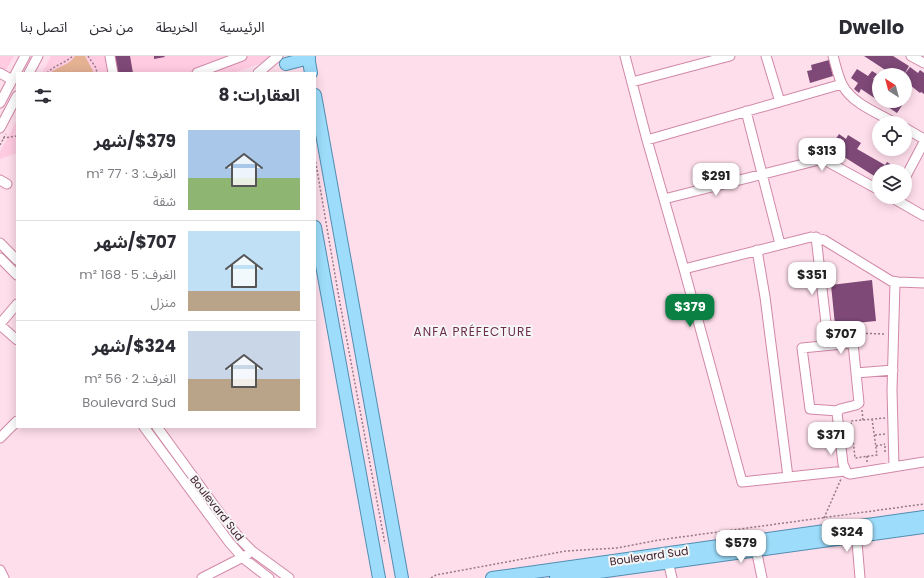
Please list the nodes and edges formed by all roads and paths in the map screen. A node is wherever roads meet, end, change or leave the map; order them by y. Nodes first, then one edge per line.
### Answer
1 (25, 56) edge
2 (38, 56) edge
3 (73, 56) edge
4 (88, 56) edge
5 (110, 56) edge
6 (242, 56) edge
7 (625, 56) edge
8 (730, 56) edge
9 (766, 56) edge
10 (833, 56) edge
11 (911, 56) edge
12 (308, 57) edge
13 (284, 62) edge
14 (924, 63) edge
15 (16, 72) edge
16 (30, 72) edge
17 (48, 72) edge
18 (96, 72) edge
19 (113, 72) edge
20 (200, 72) edge
21 (260, 72) edge
22 (311, 72) edge
23 (0, 73) edge
24 (16, 73) edge
25 (12, 80) junction
26 (632, 82) junction
27 (842, 84) junction
28 (16, 98) edge
29 (780, 102) junction
30 (0, 103) edge
31 (746, 111) junction
32 (316, 112) edge
33 (883, 116) edge
34 (0, 128) edge
35 (912, 132) edge
36 (16, 136) edge
37 (4, 138) dead end
38 (924, 139) edge
39 (647, 140) junction
40 (924, 142) edge
41 (316, 164) edge
42 (912, 165) edge
43 (762, 174) junction
44 (872, 186) edge
45 (664, 199) junction
46 (904, 204) edge
47 (924, 216) edge
48 (316, 232) edge
49 (816, 237) junction
50 (0, 243) edge
51 (780, 244) junction
52 (757, 250) junction
53 (0, 258) edge
54 (16, 259) edge
55 (684, 269) junction
56 (16, 274) edge
57 (895, 282) junction
58 (924, 283) edge
59 (16, 305) edge
60 (855, 323) dead end
61 (0, 324) edge
62 (884, 334) dead end
63 (854, 338) junction
64 (16, 339) edge
65 (831, 344) junction
66 (893, 370) junction
67 (856, 373) junction
68 (863, 408) dead end
69 (838, 412) junction
70 (885, 418) dead end
71 (872, 419) junction
72 (863, 420) junction
73 (16, 422) edge
74 (145, 428) edge
75 (158, 428) edge
76 (875, 435) junction
77 (0, 438) edge
78 (885, 444) junction
79 (876, 446) junction
80 (890, 458) dead end
81 (924, 462) edge
82 (894, 467) junction
83 (845, 471) junction
84 (788, 477) junction
85 (924, 504) edge
86 (924, 517) edge
87 (824, 518) junction
88 (924, 527) edge
89 (856, 531) junction
90 (386, 546) dead end
91 (755, 546) junction
92 (252, 551) junction
93 (243, 558) junction
94 (667, 558) junction
95 (0, 570) edge
96 (579, 573) edge
97 (507, 577) edge
98 (4, 578) edge
99 (202, 578) edge
100 (269, 578) edge
101 (289, 578) edge
102 (379, 578) edge
103 (402, 578) edge
104 (431, 578) edge
105 (492, 578) edge
106 (556, 578) edge
107 (672, 578) edge
108 (762, 578) edge
109 (860, 578) edge

1 - 15 street
2 - 16 street
3 - 17 path
4 - 18 path
5 - 19 street
6 - 20 street
7 - 26 street
8 - 26 street
9 - 29 street
10 - 27 street
11 - 14 street
12 - 13 main road
12 - 22 main road
13 - 21 street
23 - 25 street
24 - 25 street
25 - 30 street
26 - 39 street
27 - 29 street
27 - 33 street
28 - 34 street
29 - 31 street
31 - 39 street
31 - 43 street
32 - 103 main road
35 - 38 street
36 - 37 path
39 - 45 street
40 - 42 street
41 - 90 path
43 - 44 street
43 - 45 street
43 - 51 street
45 - 55 street
46 - 47 street
48 - 102 main road
49 - 51 street
49 - 57 street
49 - 65 street
50 - 54 street
51 - 52 street
52 - 55 street
52 - 84 street
53 - 56 street
55 - 84 street
57 - 58 street
57 - 66 street
59 - 61 street
60 - 63 path
61 - 64 street
62 - 63 path
63 - 65 street
63 - 67 street
65 - 69 street
66 - 67 street
66 - 82 street
67 - 69 street
68 - 72 path
69 - 83 street
70 - 71 path
71 - 72 path
71 - 76 path
72 - 79 path
73 - 77 street
74 - 93 street, Boulevard Sud
75 - 92 street, Boulevard Sud
76 - 78 path
76 - 79 path
78 - 79 path
78 - 80 path
81 - 82 street
82 - 83 street
83 - 84 street
83 - 87 path
85 - 87 path
86 - 89 main road, Boulevard Sud
87 - 104 path
88 - 89 main road, Boulevard Sud
89 - 91 main road, Boulevard Sud
89 - 109 street
91 - 94 main road, Boulevard Sud
91 - 108 street
92 - 93 street
92 - 101 street, Boulevard Sud
93 - 99 street
93 - 100 street, Boulevard Sud
94 - 96 main road, Boulevard Sud
94 - 107 street
95 - 98 street
96 - 97 main road, Boulevard Sud
96 - 106 main road, Boulevard Sud
97 - 105 main road, Boulevard Sud

